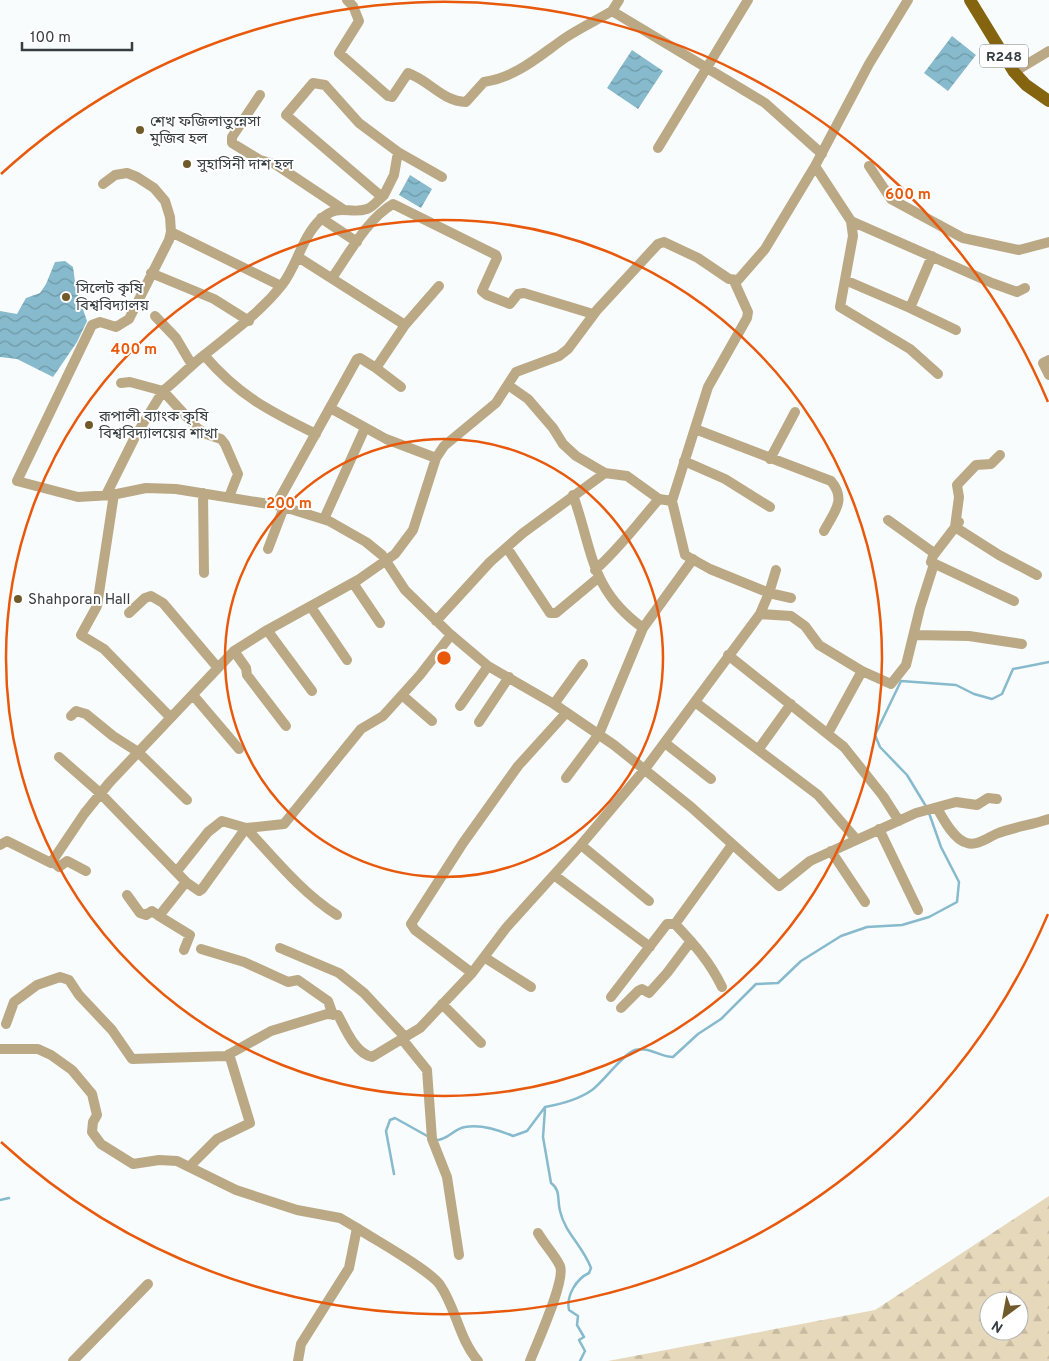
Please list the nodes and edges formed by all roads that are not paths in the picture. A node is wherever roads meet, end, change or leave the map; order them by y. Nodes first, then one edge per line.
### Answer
1 (347, 0) edge
2 (619, 0) edge
3 (748, 0) edge
4 (908, 0) edge
5 (970, 0) edge
6 (612, 11) junction
7 (1049, 51) edge
8 (707, 68) junction
9 (1014, 72) junction
10 (260, 94) dead end
11 (1049, 101) edge
12 (658, 148) dead end
13 (398, 152) junction
14 (822, 154) junction
15 (816, 166) junction
16 (869, 166) dead end
17 (442, 177) dead end
18 (103, 184) dead end
19 (382, 197) junction
20 (344, 210) junction
21 (321, 218) junction
22 (851, 221) junction
23 (171, 232) junction
24 (357, 242) junction
25 (1049, 242) edge
26 (932, 256) junction
27 (298, 257) junction
28 (150, 273) junction
29 (332, 278) junction
30 (845, 280) junction
31 (734, 281) junction
32 (280, 286) junction
33 (439, 286) dead end
34 (1025, 288) dead end
35 (910, 308) junction
36 (593, 314) junction
37 (155, 316) dead end
38 (248, 320) junction
39 (405, 325) junction
40 (956, 330) dead end
41 (204, 355) junction
42 (1049, 360) edge
43 (192, 365) junction
44 (376, 368) junction
45 (938, 374) dead end
46 (1049, 375) edge
47 (121, 383) dead end
48 (508, 385) junction
49 (401, 387) dead end
50 (163, 391) junction
51 (330, 408) junction
52 (795, 412) dead end
53 (365, 428) junction
54 (695, 429) junction
55 (316, 434) junction
56 (1000, 455) dead end
57 (436, 458) junction
58 (770, 459) junction
59 (684, 461) junction
60 (605, 473) junction
61 (203, 493) junction
62 (110, 495) junction
63 (573, 495) junction
64 (229, 497) junction
65 (660, 499) junction
66 (672, 501) junction
67 (280, 506) junction
68 (770, 507) dead end
69 (324, 519) junction
70 (888, 520) dead end
71 (958, 524) junction
72 (824, 530) dead end
73 (507, 548) junction
74 (268, 549) dead end
75 (693, 559) junction
76 (934, 559) junction
77 (386, 561) junction
78 (776, 570) dead end
79 (204, 572) dead end
80 (596, 574) junction
81 (1037, 575) dead end
82 (353, 583) junction
83 (769, 593) junction
84 (790, 598) dead end
85 (1014, 601) dead end
86 (311, 607) junction
87 (129, 612) dead end
88 (760, 614) junction
89 (436, 621) junction
90 (380, 623) dead end
91 (644, 628) junction
92 (267, 630) junction
93 (451, 635) junction
94 (914, 635) junction
95 (1022, 644) dead end
96 (234, 651) junction
97 (728, 655) junction
98 (347, 660) dead end
99 (583, 664) dead end
100 (488, 666) junction
101 (218, 668) junction
102 (862, 671) junction
103 (508, 677) junction
104 (312, 691) dead end
105 (193, 695) junction
106 (402, 695) junction
107 (695, 702) junction
108 (554, 704) junction
109 (791, 704) junction
110 (460, 706) dead end
111 (566, 713) junction
112 (71, 716) dead end
113 (170, 717) junction
114 (432, 720) dead end
115 (479, 722) dead end
116 (286, 726) dead end
117 (828, 733) junction
118 (598, 734) junction
119 (665, 743) junction
120 (240, 749) dead end
121 (758, 750) junction
122 (138, 752) junction
123 (59, 757) dead end
124 (645, 769) junction
125 (566, 778) dead end
126 (711, 779) dead end
127 (100, 793) junction
128 (997, 799) dead end
129 (187, 800) dead end
130 (937, 808) junction
131 (1049, 819) edge
132 (899, 821) junction
133 (246, 828) junction
134 (879, 829) junction
135 (856, 839) junction
136 (0, 845) edge
137 (581, 845) junction
138 (732, 845) junction
139 (831, 851) junction
140 (52, 861) junction
141 (86, 871) dead end
142 (177, 871) junction
143 (554, 875) junction
144 (186, 882) junction
145 (127, 895) dead end
146 (648, 901) dead end
147 (865, 902) dead end
148 (918, 910) dead end
149 (337, 915) dead end
150 (159, 916) junction
151 (675, 924) junction
152 (692, 941) junction
153 (650, 947) junction
154 (280, 948) dead end
155 (201, 949) dead end
156 (184, 950) dead end
157 (484, 957) junction
158 (472, 973) junction
159 (531, 987) dead end
160 (722, 987) dead end
161 (610, 997) dead end
162 (442, 1004) junction
163 (621, 1008) dead end
164 (333, 1015) junction
165 (6, 1024) dead end
166 (403, 1038) junction
167 (481, 1043) dead end
168 (0, 1049) edge
169 (229, 1054) junction
170 (189, 1167) junction
171 (358, 1228) junction
172 (538, 1234) dead end
173 (459, 1255) dead end
174 (148, 1284) dead end
175 (73, 1361) edge
176 (298, 1361) edge
177 (478, 1361) edge
178 (530, 1361) edge

1 - 6 street
2 - 6 street
3 - 8 street
4 - 14 street
5 - 9 main road, R248
6 - 8 street
7 - 9 street
8 - 12 street
8 - 14 street
9 - 11 main road, R248
10 - 20 street
13 - 17 street
13 - 19 street
13 - 19 street
14 - 15 street
15 - 22 street
15 - 31 street
16 - 25 street
18 - 23 street
19 - 20 street
20 - 21 street
21 - 24 street
21 - 27 street
22 - 26 street
22 - 30 street
23 - 28 street
23 - 32 street
24 - 29 street
24 - 36 street
26 - 34 street
26 - 35 street
27 - 29 street
27 - 32 street
28 - 38 street
28 - 62 street
29 - 39 street
30 - 35 street
30 - 45 street
31 - 36 street
31 - 54 street
32 - 38 street
33 - 39 street
35 - 40 street
36 - 48 street
37 - 43 street
38 - 41 street
39 - 44 street
41 - 43 street
41 - 55 street
42 - 46 street
43 - 50 street
44 - 49 street
44 - 51 street
47 - 50 street
48 - 57 street
48 - 60 street
50 - 62 street
50 - 64 street
51 - 53 street
51 - 55 street
52 - 58 street
53 - 57 street
53 - 69 street
54 - 58 street
54 - 59 street
55 - 67 street
56 - 71 street
57 - 77 street
58 - 72 street
59 - 66 street
59 - 68 street
60 - 63 street
60 - 65 street
61 - 62 street
61 - 64 street
61 - 79 street
62 - 113 street
63 - 73 street
63 - 80 street
64 - 67 street
65 - 66 street
65 - 80 street
66 - 75 street
67 - 69 street
67 - 74 street
69 - 77 street
70 - 76 street
71 - 76 street
71 - 81 street
73 - 80 street
73 - 89 street
75 - 83 street
75 - 91 street
76 - 85 street
76 - 94 street
77 - 82 street
77 - 89 street
78 - 83 street
80 - 91 street
82 - 86 street
82 - 90 street
83 - 84 street
83 - 88 street
86 - 92 street
86 - 98 street
87 - 101 street
88 - 97 street
88 - 102 street
89 - 93 street
91 - 118 street
92 - 96 street
92 - 104 street
93 - 100 street
93 - 106 street
94 - 95 street
94 - 102 street
96 - 101 street
96 - 116 street
97 - 107 street
97 - 109 street
99 - 108 street
100 - 103 street
100 - 110 street
101 - 105 street
102 - 117 street
103 - 108 street
103 - 115 street
105 - 113 street
105 - 120 street
106 - 114 street
106 - 133 street
107 - 119 street
107 - 121 street
108 - 111 street
109 - 117 street
109 - 121 street
111 - 118 street
111 - 158 street
112 - 122 street
113 - 122 street
117 - 132 street
118 - 124 street
118 - 125 street
119 - 124 street
119 - 126 street
121 - 135 street
122 - 127 street
122 - 129 street
123 - 127 street
124 - 137 street
124 - 138 street
127 - 140 street
127 - 142 street
128 - 130 street
130 - 131 street
130 - 132 street
132 - 134 street
133 - 142 street
133 - 144 street
133 - 149 street
134 - 135 street
134 - 148 street
135 - 139 street
136 - 140 street
137 - 143 street
137 - 146 street
138 - 139 street
138 - 151 street
139 - 147 street
140 - 141 street
142 - 144 street
143 - 153 street
143 - 157 street
144 - 150 street
145 - 150 street
150 - 156 street
151 - 152 street
151 - 153 street
152 - 160 street
152 - 163 street
153 - 161 street
154 - 166 street
155 - 164 street
157 - 158 street
157 - 159 street
158 - 162 street
162 - 166 street
162 - 167 street
164 - 166 street
164 - 169 street
165 - 169 street
166 - 173 street
168 - 170 street
169 - 170 street
170 - 171 street
171 - 176 street
171 - 177 street
172 - 178 street
174 - 175 street

